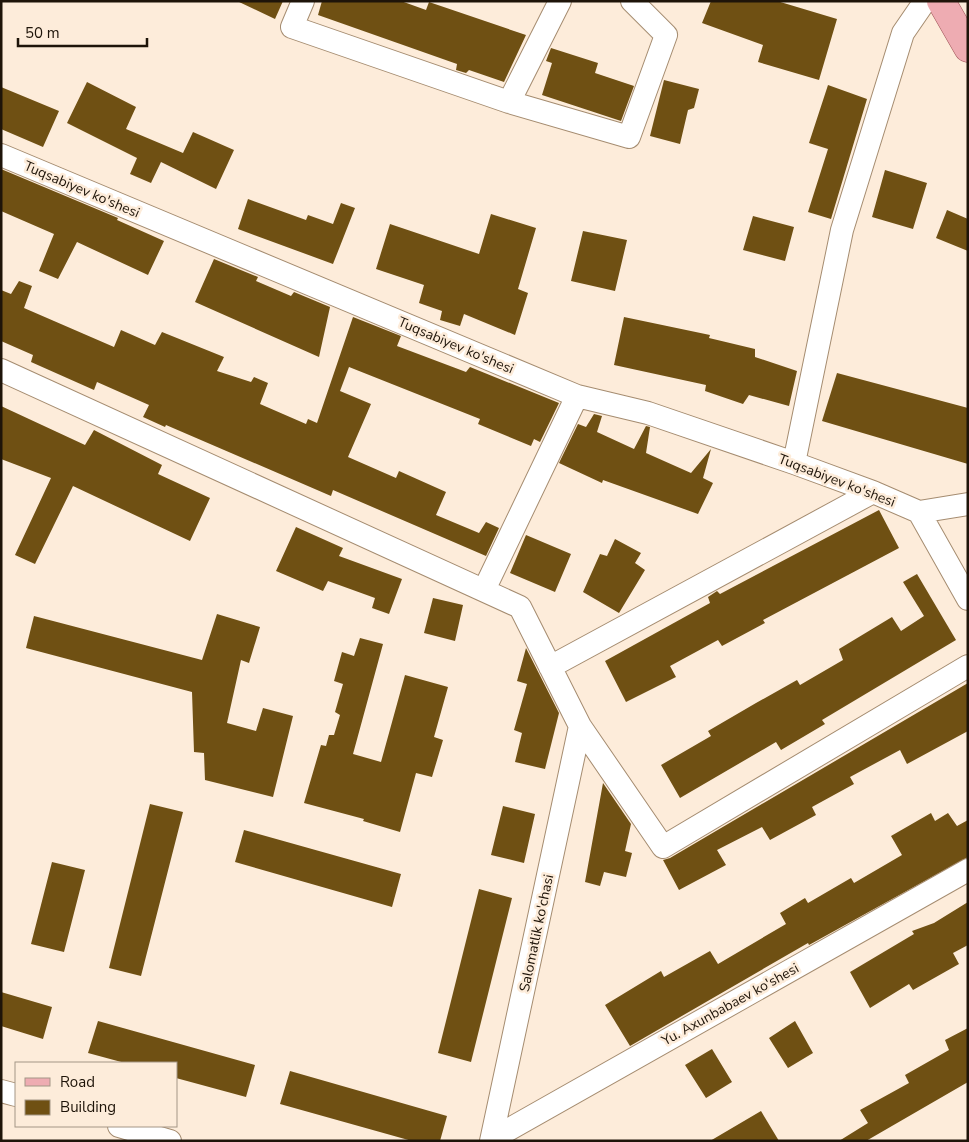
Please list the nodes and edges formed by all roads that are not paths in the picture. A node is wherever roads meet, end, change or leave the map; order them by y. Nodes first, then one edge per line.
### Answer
1 (302, 1) edge
2 (560, 1) edge
3 (632, 1) edge
4 (939, 2) edge
5 (968, 48) edge
6 (509, 102) junction
7 (1, 155) edge
8 (1, 370) edge
9 (577, 396) junction
10 (794, 462) junction
11 (873, 492) junction
12 (968, 504) edge
13 (919, 512) junction
14 (484, 590) junction
15 (968, 600) edge
16 (550, 666) junction
17 (968, 666) edge
18 (580, 726) junction
19 (968, 870) edge
20 (1, 1091) edge
21 (15, 1095) edge
22 (122, 1127) edge
23 (140, 1136) edge
24 (492, 1140) edge
25 (170, 1141) edge

1 - 6 street
2 - 6 street
3 - 6 street
4 - 5 main road
4 - 10 street
7 - 9 street, Tuqsabiyev ko'shesi
8 - 14 street
9 - 10 street, Tuqsabiyev ko'shesi
9 - 14 street
10 - 11 street, Tuqsabiyev ko'shesi
11 - 13 street, Tuqsabiyev ko'shesi
11 - 16 street
12 - 13 street
13 - 15 street
14 - 16 street
16 - 18 street
17 - 18 street
18 - 24 street, Salomatlik ko'chasi
19 - 24 street, Yu. Axunbabaev ko'shesi
20 - 21 street
22 - 23 street
23 - 25 street

